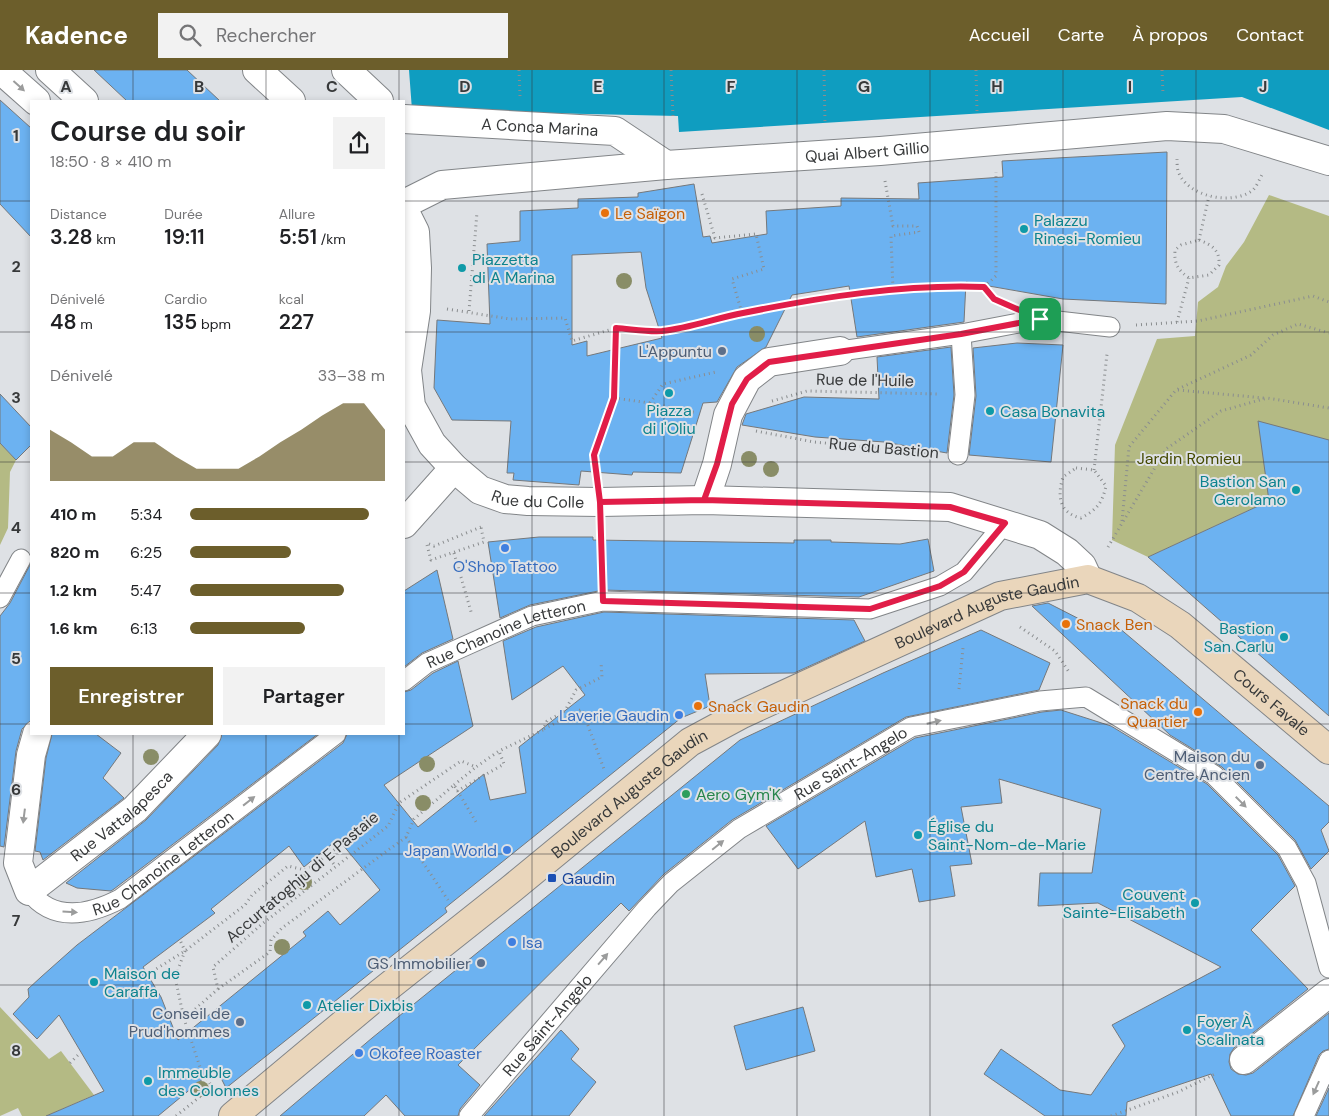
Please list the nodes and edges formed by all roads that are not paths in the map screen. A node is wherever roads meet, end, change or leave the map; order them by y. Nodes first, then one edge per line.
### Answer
1 (1, 70) edge
2 (50, 70) edge
3 (257, 70) edge
4 (346, 70) edge
5 (35, 100) edge
6 (83, 100) edge
7 (290, 100) edge
8 (378, 100) edge
9 (405, 119) edge
10 (1329, 161) edge
11 (666, 165) junction
12 (405, 204) edge
13 (405, 212) edge
14 (1110, 327) road end
15 (961, 334) junction
16 (840, 351) joint
17 (405, 370) edge
18 (958, 455) road end
19 (454, 468) junction
20 (704, 500) junction
21 (405, 523) edge
22 (1005, 523) junction
23 (21, 559) dead end
24 (1088, 579) junction
25 (0, 598) edge
26 (405, 680) edge
27 (37, 735) edge
28 (207, 735) edge
29 (335, 735) edge
30 (1329, 750) edge
31 (30, 891) junction
32 (1329, 968) edge
33 (1329, 993) edge
34 (1244, 1060) road end
35 (1329, 1060) edge
36 (233, 1116) edge
37 (469, 1116) edge
38 (1304, 1116) edge

1 -> 5 street
2 - 6 street
3 - 7 street
4 - 8 street
9 - 11 street, A Conca Marina
10 - 11 street, Quai Albert Gillio
11 - 12 street, Quai Albert Gillio
13 - 17 street, Rue du Colle
14 - 15 lane
15 - 16 lane
15 - 18 lane, Rue du Bastion
16 - 20 street
17 - 19 street, Rue du Colle
19 - 20 street, Rue du Colle
19 - 21 street
20 - 22 street, Rue du Colle
22 - 24 street, Rue du Colle
22 - 26 lane, Rue Chanoine Letteron
23 - 25 lane
24 - 30 main road, Cours Favale
24 - 36 main road, Boulevard Auguste Gaudin
27 -> 31 street
28 - 31 street, Rue Vattalapesca
31 -> 29 lane, Rue Chanoine Letteron
37 -> 32 lane, Rue Saint-Angelo
33 - 34 street
35 -> 38 lane

